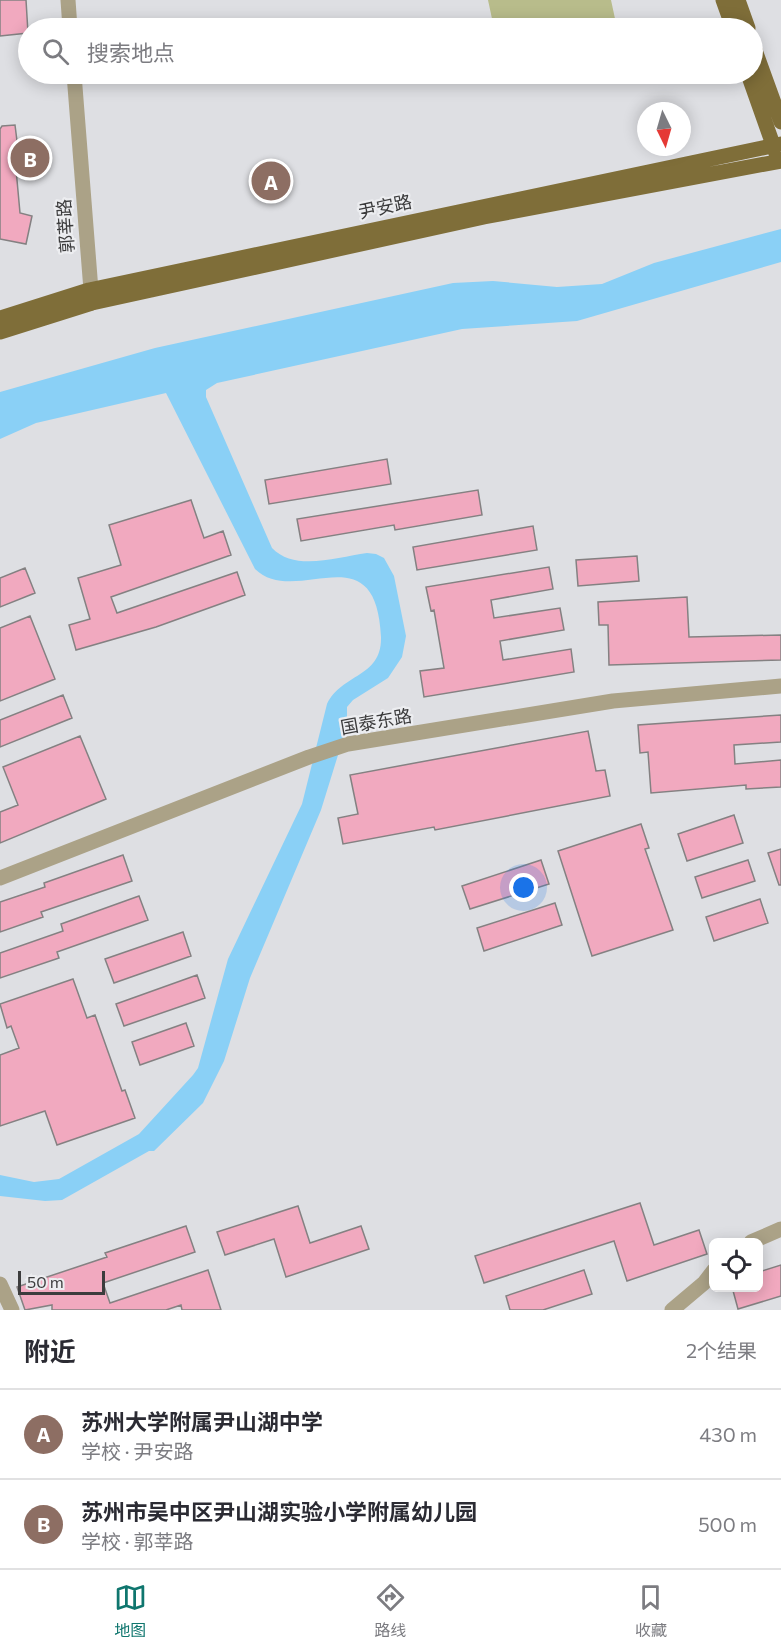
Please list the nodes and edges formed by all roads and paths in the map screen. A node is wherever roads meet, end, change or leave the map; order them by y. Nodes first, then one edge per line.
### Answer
1 (68, 0) edge
2 (723, 0) edge
3 (738, 0) edge
4 (69, 18) edge
5 (729, 18) edge
6 (744, 18) edge
7 (763, 71) edge
8 (75, 84) edge
9 (752, 84) edge
10 (781, 122) edge
11 (779, 156) edge
12 (90, 296) junction
13 (0, 318) edge
14 (0, 332) edge
15 (781, 686) edge
16 (0, 878) edge
17 (781, 1229) edge
18 (760, 1238) edge
19 (709, 1276) edge
20 (0, 1284) edge
21 (12, 1310) edge
22 (672, 1310) edge

1 - 4 street
2 - 5 main road
3 - 6 main road
7 - 10 main road
8 - 12 street, 郭莘路
9 - 11 main road
11 - 12 main road, 尹安路
12 - 13 main road, 尹安路
12 - 14 main road, 尹安路
15 - 16 street, 国泰东路
17 - 18 street
19 - 22 street
20 - 21 street

